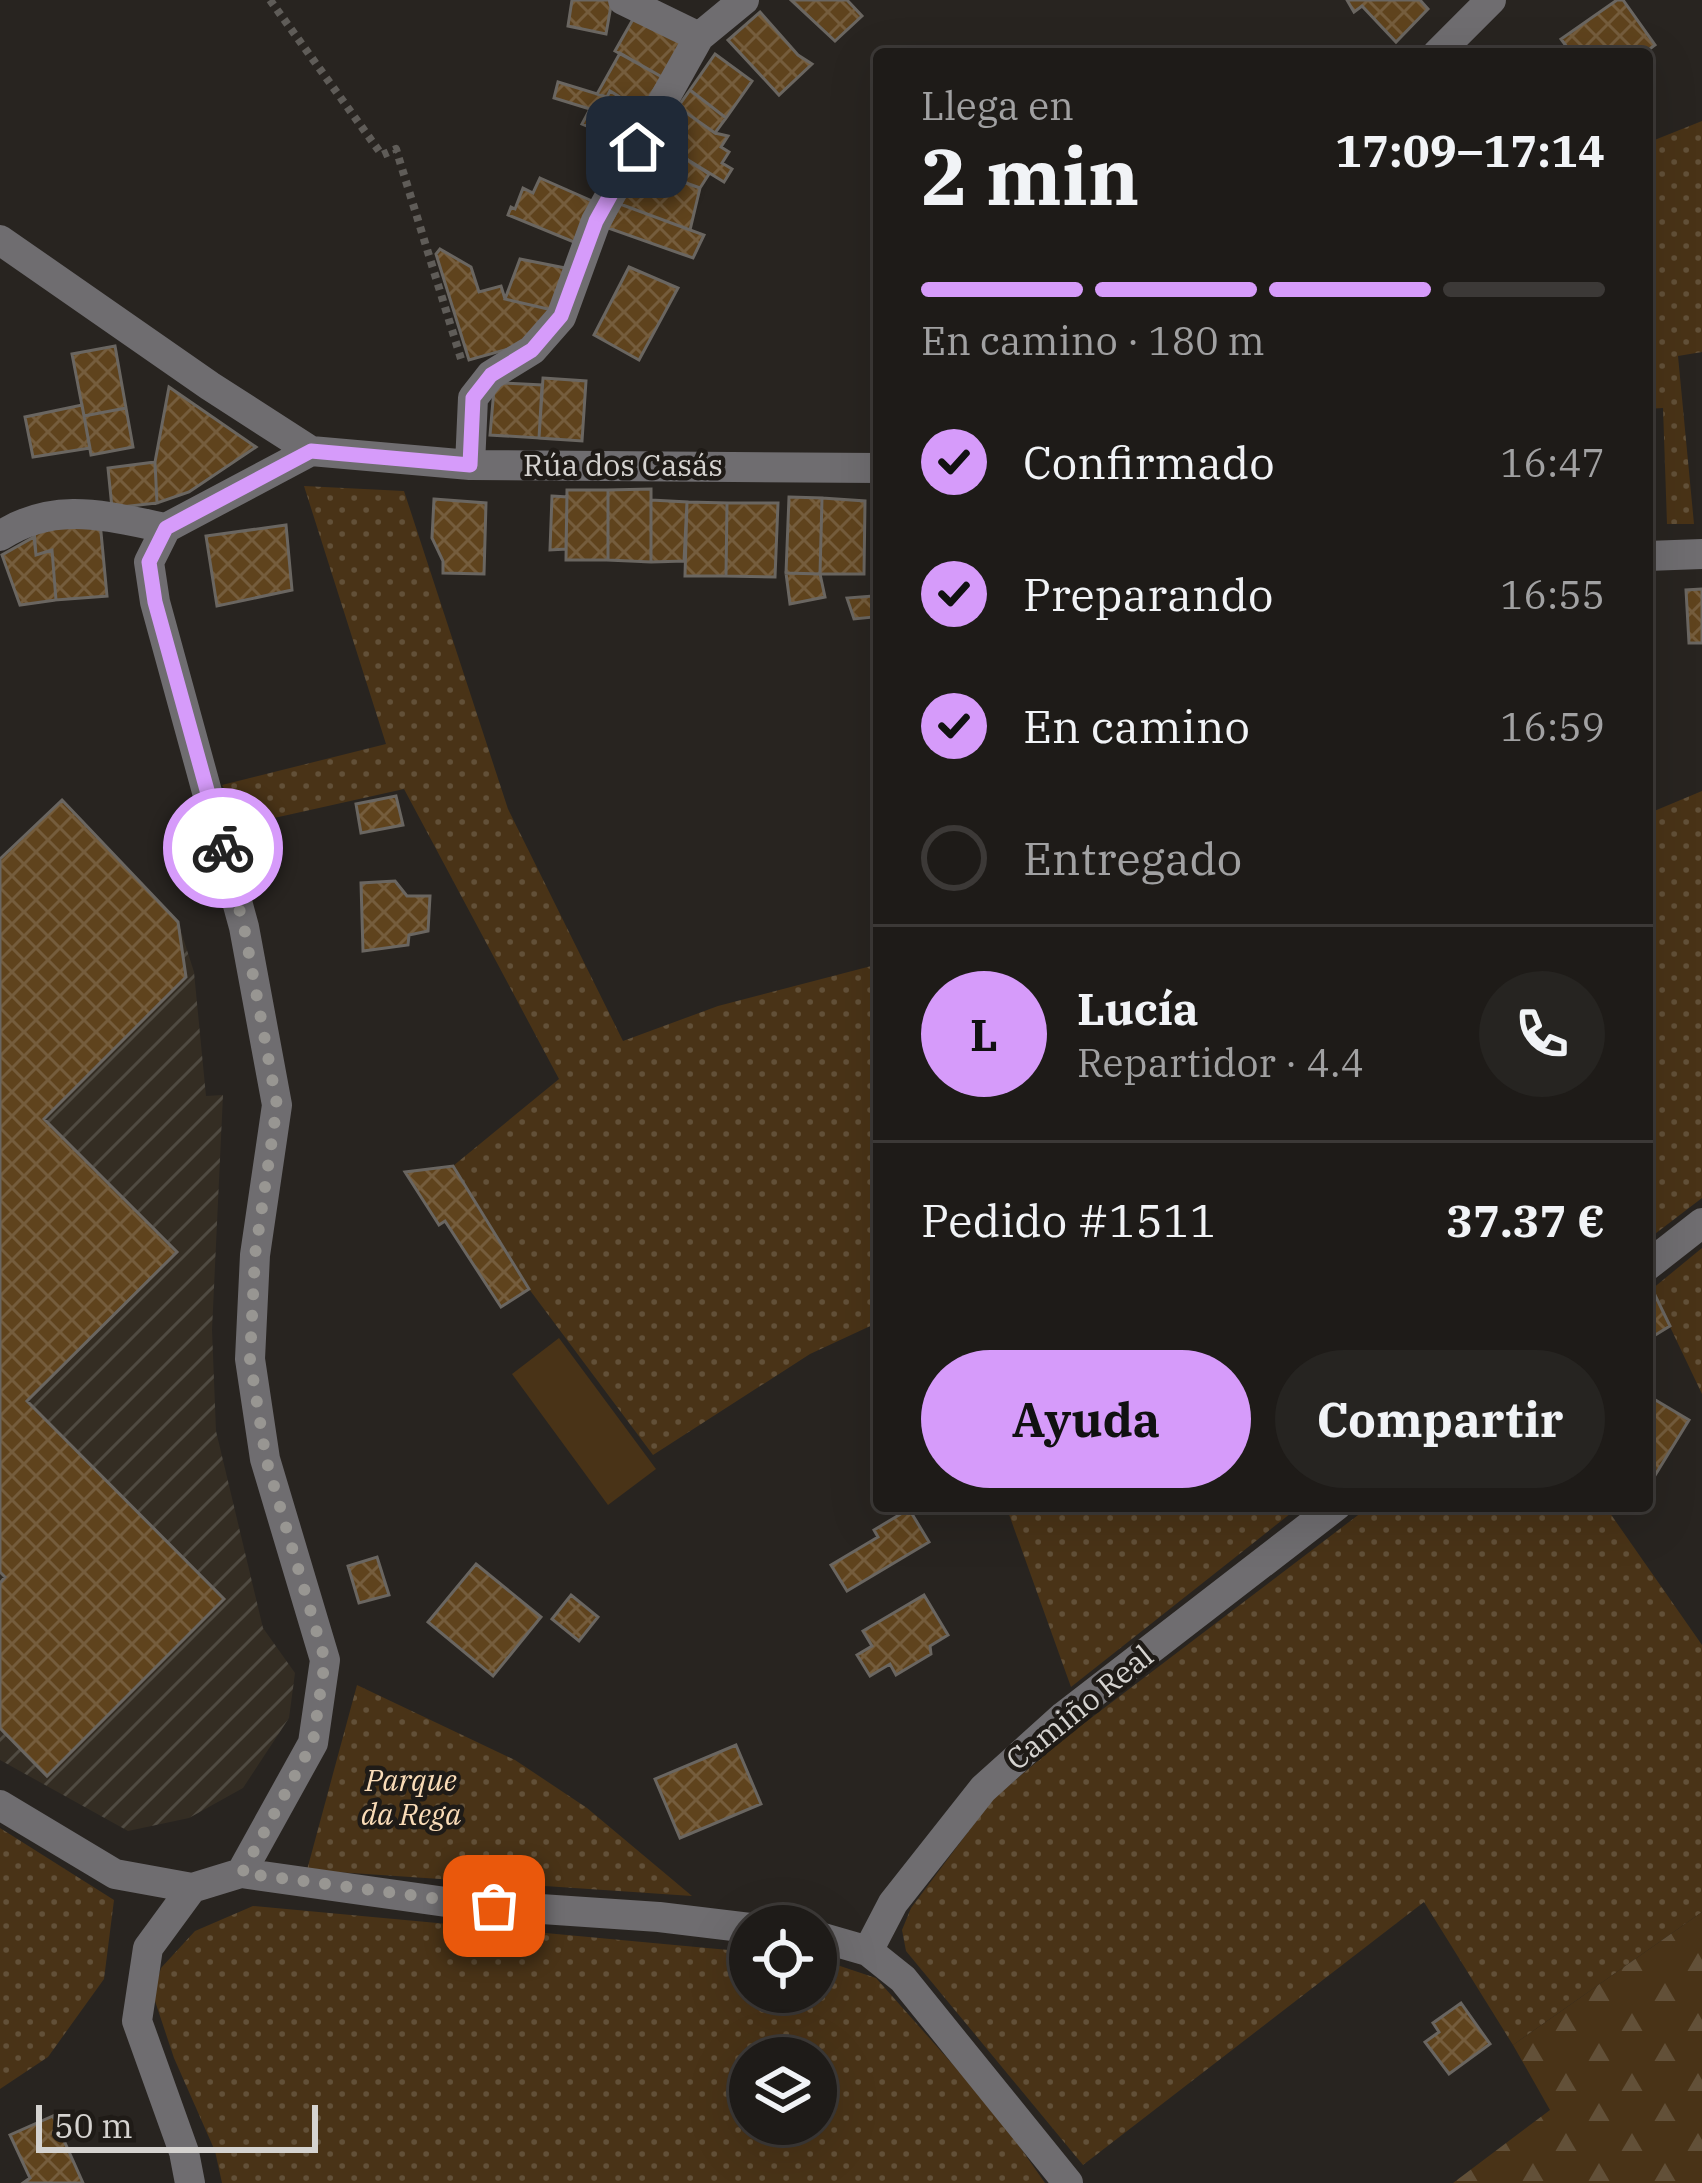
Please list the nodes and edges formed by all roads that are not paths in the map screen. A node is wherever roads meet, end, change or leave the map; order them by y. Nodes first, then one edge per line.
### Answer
1 (623, 0) edge
2 (744, 0) edge
3 (1491, 0) edge
4 (699, 37) junction
5 (1443, 48) edge
6 (0, 240) edge
7 (311, 451) junction
8 (470, 465) junction
9 (873, 468) edge
10 (166, 528) junction
11 (0, 536) edge
12 (1702, 554) edge
13 (1653, 556) edge
14 (1702, 1223) edge
15 (1653, 1261) edge
16 (1328, 1512) edge
17 (0, 1805) edge
18 (242, 1873) junction
19 (192, 1888) junction
20 (729, 1925) edge
21 (837, 1942) edge
22 (868, 1951) junction
23 (190, 2183) edge
24 (1069, 2183) edge

1 - 4 street
2 - 4 street
3 - 5 street
4 - 8 street
6 - 7 street, Rúa dos Casás
7 - 8 street, Rúa dos Casás
7 - 10 street
8 - 9 street, Rúa dos Casás
10 - 11 street
10 - 18 street
12 - 13 street
14 - 15 street
16 - 22 street, Camiño Real
17 - 19 street
18 - 19 street
18 - 20 street
19 - 23 street
21 - 22 street
22 - 24 street

